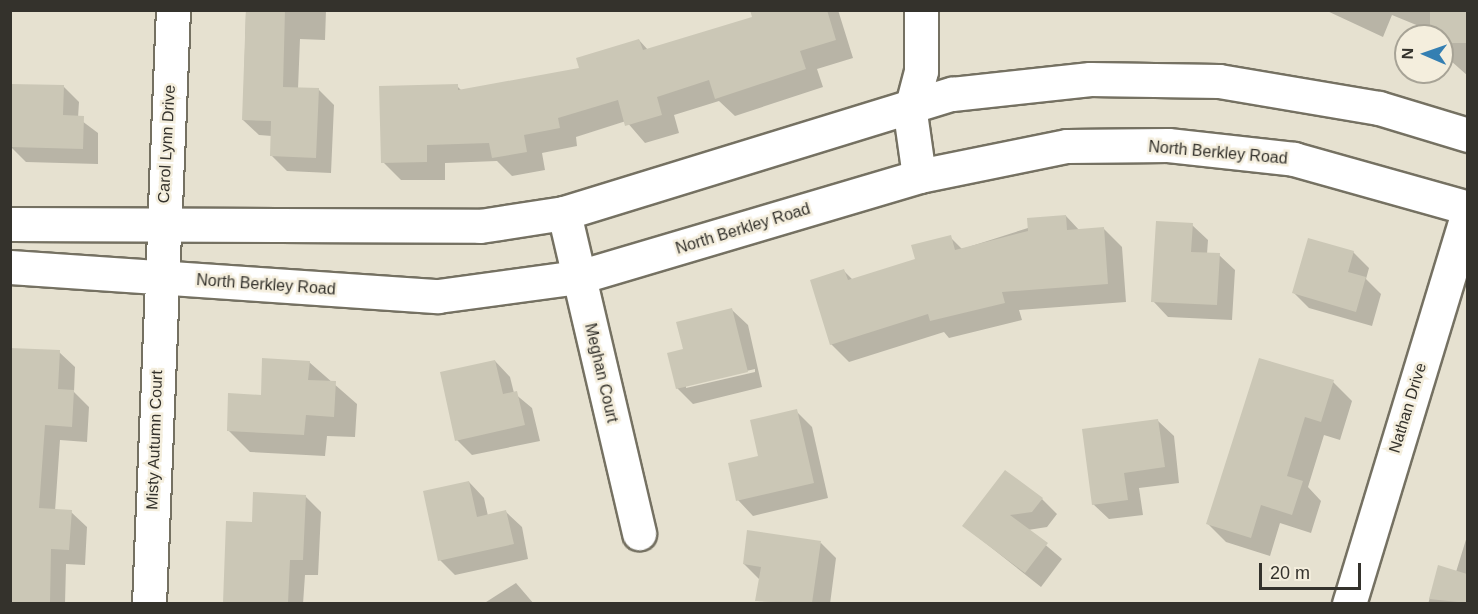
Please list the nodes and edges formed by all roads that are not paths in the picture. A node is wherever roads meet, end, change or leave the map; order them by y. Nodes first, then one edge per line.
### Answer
1 (173, 10) edge
2 (921, 10) edge
3 (912, 106) junction
4 (1467, 135) edge
5 (919, 176) junction
6 (1467, 208) edge
7 (564, 213) junction
8 (1467, 213) edge
9 (10, 224) edge
10 (163, 228) junction
11 (10, 267) edge
12 (160, 277) junction
13 (579, 277) junction
14 (639, 533) dead end
15 (149, 603) edge
16 (1349, 603) edge

1 - 10 street, Carol Lynn Drive
2 - 3 street
3 - 4 street
3 - 5 street
3 - 7 street
5 - 6 street, North Berkley Road
5 - 13 street, North Berkley Road
7 - 10 street
7 - 13 street, Meghan Court
8 - 16 street, Nathan Drive
9 - 10 street
10 - 12 street, Carol Lynn Drive
11 - 12 street, North Berkley Road
12 - 13 street, North Berkley Road
12 - 15 street, Misty Autumn Court
13 - 14 street, Meghan Court

